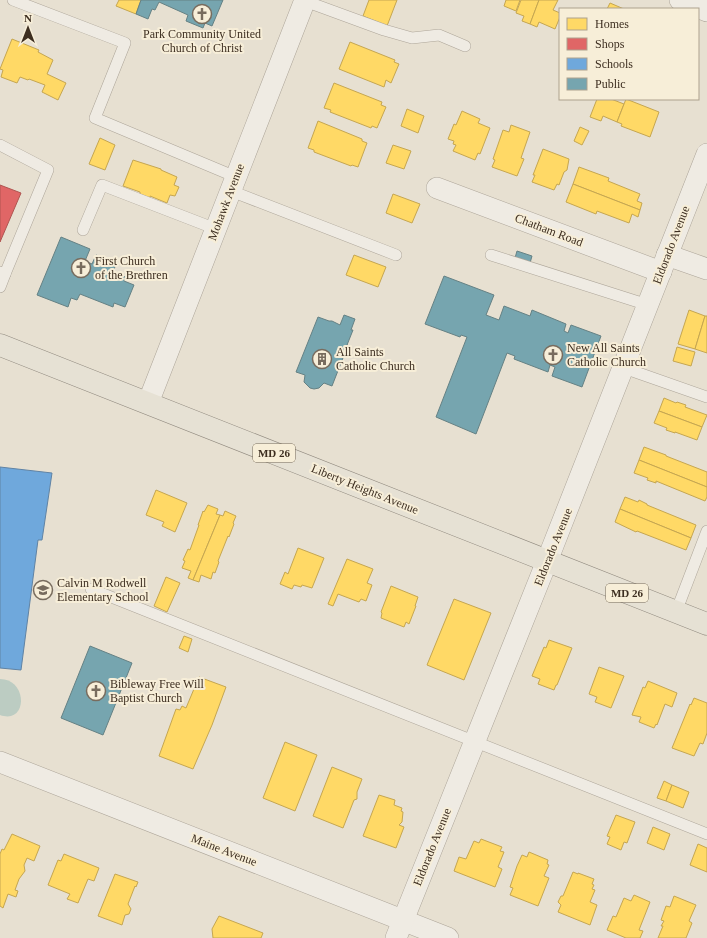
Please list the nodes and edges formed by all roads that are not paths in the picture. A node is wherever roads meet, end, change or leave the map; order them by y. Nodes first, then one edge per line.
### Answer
1 (13, 0) edge
2 (305, 0) edge
3 (680, 0) edge
4 (707, 11) edge
5 (465, 46) dead end
6 (0, 145) edge
7 (707, 154) edge
8 (233, 184) junction
9 (437, 188) dead end
10 (216, 229) junction
11 (83, 230) dead end
12 (396, 255) dead end
13 (490, 255) dead end
14 (664, 264) junction
15 (707, 268) edge
16 (2, 273) edge
17 (0, 287) edge
18 (648, 305) junction
19 (0, 345) edge
20 (624, 368) junction
21 (707, 396) edge
22 (148, 403) junction
23 (707, 531) edge
24 (547, 561) junction
25 (91, 589) dead end
26 (676, 612) junction
27 (707, 624) edge
28 (474, 742) junction
29 (0, 762) edge
30 (707, 834) edge
31 (399, 929) edge
32 (448, 938) edge

1 - 8 lane
2 - 5 lane
2 - 8 street, Mohawk Avenue
3 - 4 street
6 - 16 lane
7 - 14 street, Eldorado Avenue
8 - 10 street, Mohawk Avenue
8 - 12 lane
9 - 14 street, Chatham Road
10 - 11 lane
10 - 22 street, Mohawk Avenue
13 - 18 lane
14 - 15 street, Chatham Road
14 - 18 street, Eldorado Avenue
16 - 17 lane
18 - 20 street, Eldorado Avenue
19 - 22 main road, Liberty Heights Avenue / MD 26
20 - 21 lane
20 - 24 street, Eldorado Avenue
22 - 24 main road, Liberty Heights Avenue / MD 26
23 - 26 lane
24 - 26 main road, Liberty Heights Avenue / MD 26
24 - 28 street, Eldorado Avenue
25 - 28 lane
26 - 27 main road, Liberty Heights Avenue / MD 26
28 - 30 lane
28 - 31 street, Eldorado Avenue
29 - 31 street, Maine Avenue
31 - 32 street, Maine Avenue

